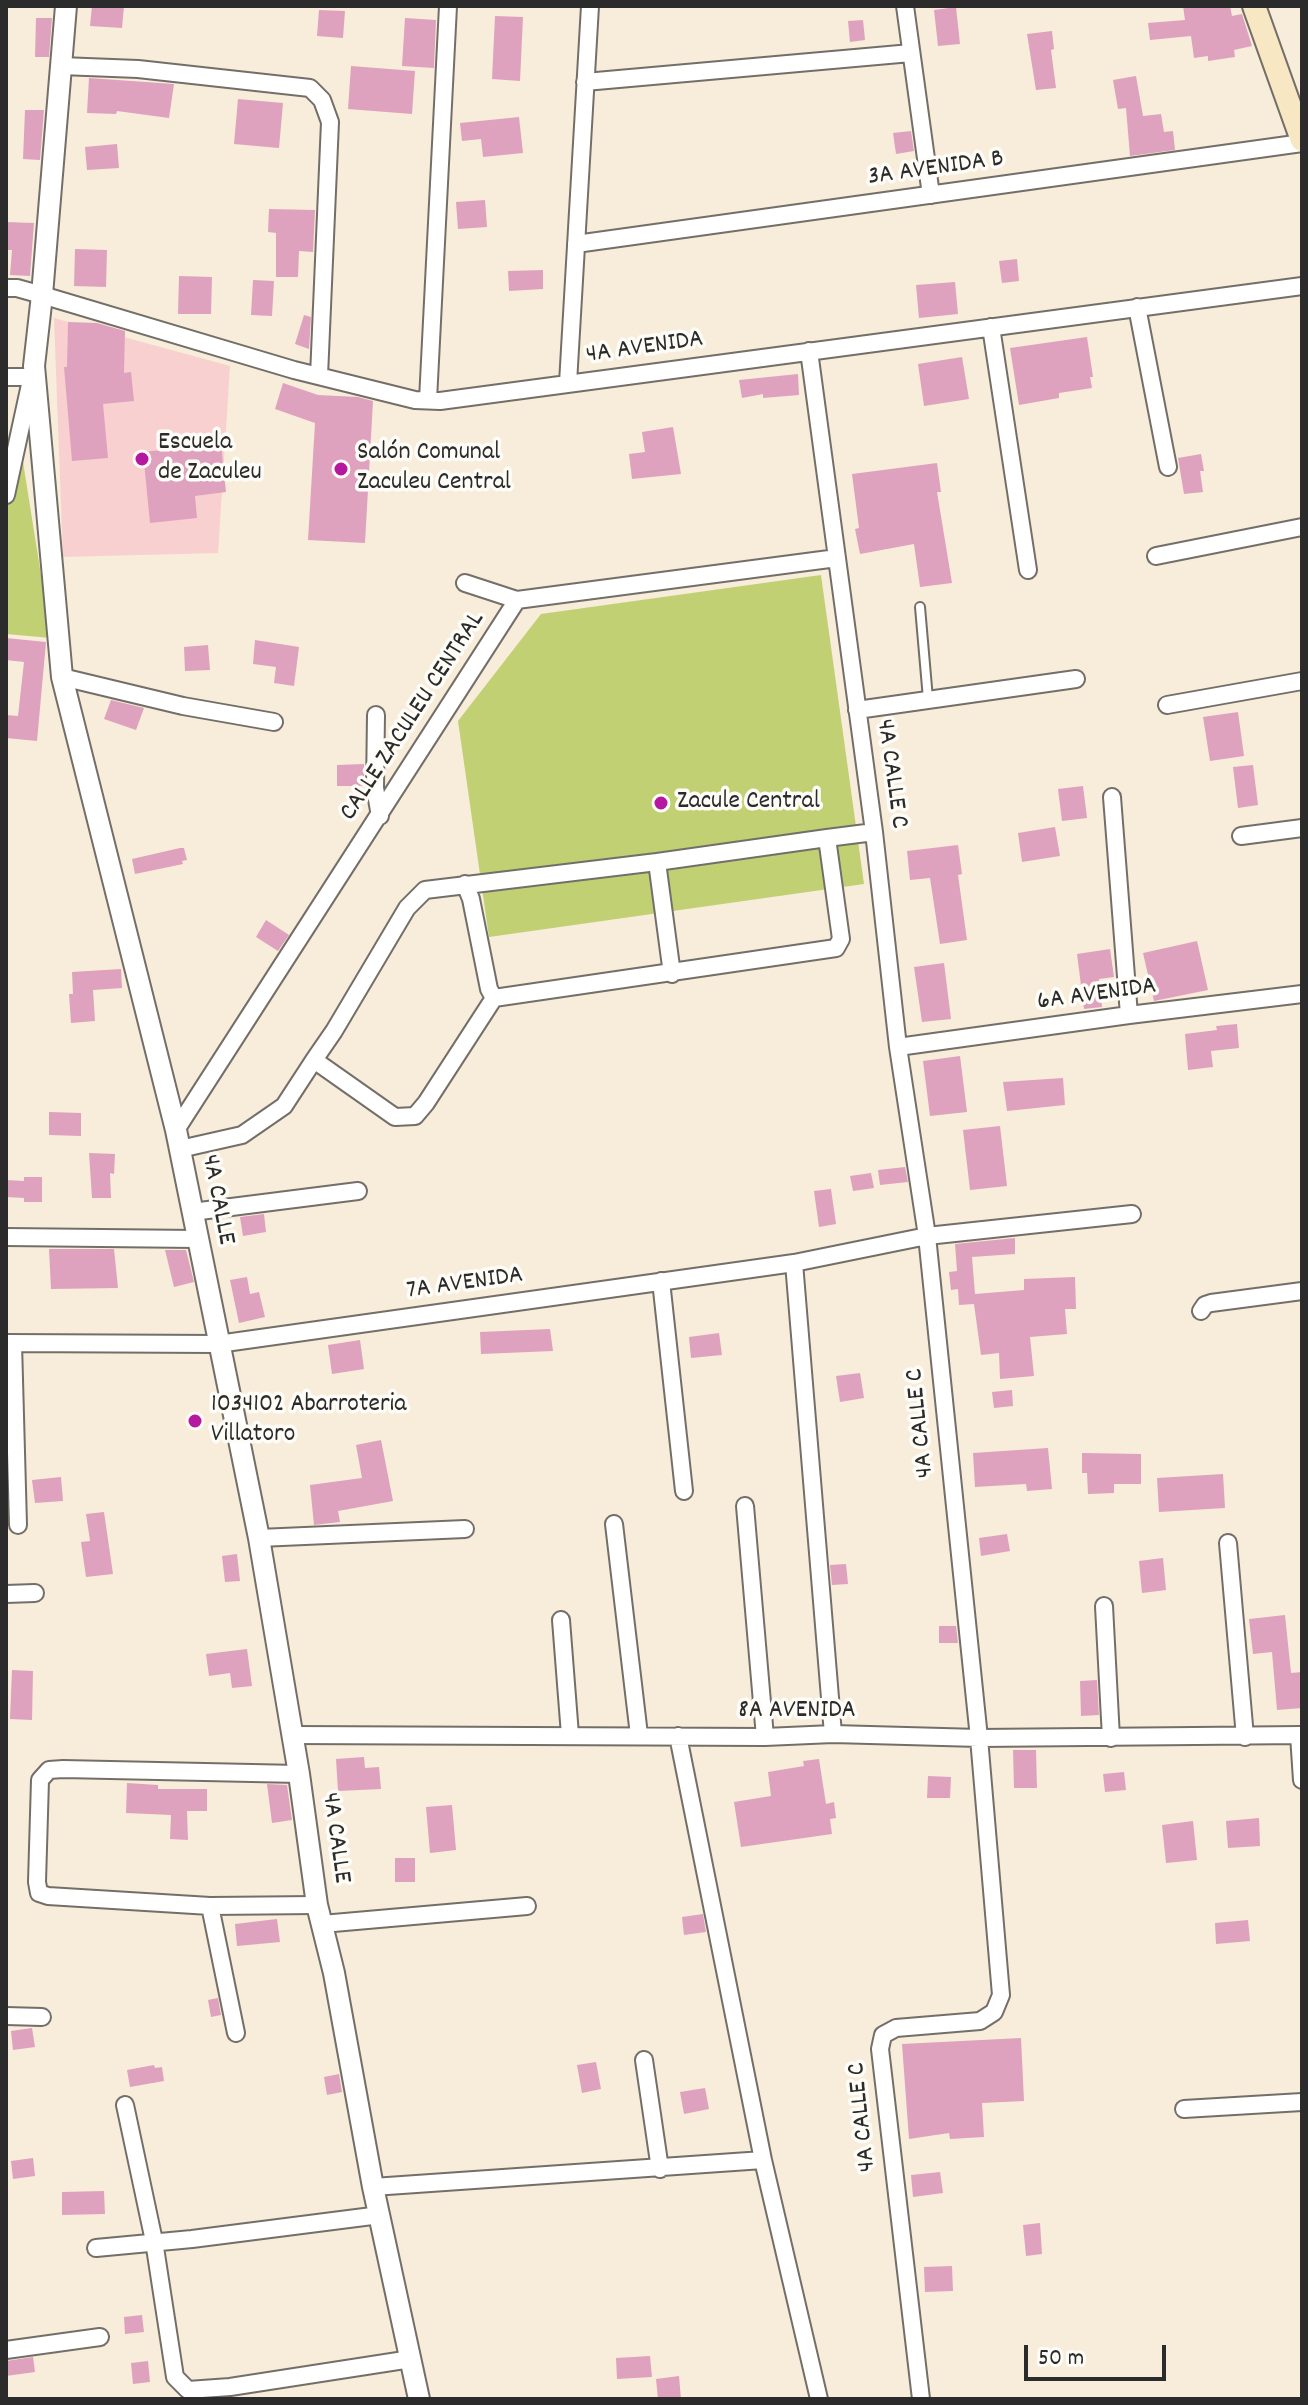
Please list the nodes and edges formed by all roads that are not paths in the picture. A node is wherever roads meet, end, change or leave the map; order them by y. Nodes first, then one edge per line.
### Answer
1 (66, 6) edge
2 (448, 6) edge
3 (590, 6) edge
4 (905, 6) edge
5 (1254, 6) edge
6 (911, 53) junction
7 (61, 66) junction
8 (585, 82) junction
9 (1302, 142) edge
10 (931, 195) junction
11 (576, 244) junction
12 (1302, 286) edge
13 (6, 288) edge
14 (42, 295) junction
15 (1137, 307) junction
16 (991, 327) junction
17 (809, 351) junction
18 (33, 372) junction
19 (319, 376) junction
20 (6, 377) edge
21 (568, 383) junction
22 (428, 400) junction
23 (1168, 467) dead end
24 (6, 495) edge
25 (1302, 527) edge
26 (1156, 556) dead end
27 (837, 558) junction
28 (1028, 570) dead end
29 (465, 583) dead end
30 (517, 600) junction
31 (920, 607) dead end
32 (62, 677) junction
33 (1076, 679) dead end
34 (1302, 681) edge
35 (928, 700) junction
36 (1167, 705) dead end
37 (857, 710) junction
38 (376, 715) dead end
39 (274, 722) dead end
40 (1112, 797) dead end
41 (380, 816) junction
42 (1302, 828) edge
43 (874, 832) junction
44 (1241, 836) dead end
45 (827, 838) junction
46 (657, 862) junction
47 (465, 884) junction
48 (672, 974) junction
49 (1302, 994) edge
50 (494, 998) junction
51 (1129, 1015) junction
52 (898, 1047) junction
53 (314, 1060) junction
54 (178, 1139) junction
55 (358, 1191) dead end
56 (192, 1212) junction
57 (1132, 1214) dead end
58 (927, 1236) junction
59 (6, 1237) edge
60 (197, 1239) junction
61 (794, 1263) junction
62 (661, 1281) junction
63 (1302, 1291) edge
64 (1201, 1311) dead end
65 (10, 1343) edge
66 (218, 1344) junction
67 (684, 1491) dead end
68 (745, 1506) dead end
69 (614, 1524) dead end
70 (18, 1525) dead end
71 (465, 1529) dead end
72 (259, 1538) junction
73 (1228, 1543) dead end
74 (35, 1593) dead end
75 (6, 1594) edge
76 (1104, 1606) dead end
77 (561, 1620) dead end
78 (833, 1734) junction
79 (292, 1735) junction
80 (570, 1735) junction
81 (639, 1735) junction
82 (1300, 1735) edge
83 (678, 1736) junction
84 (765, 1737) junction
85 (1245, 1737) junction
86 (979, 1738) junction
87 (1111, 1738) junction
88 (299, 1774) junction
89 (1302, 1780) edge
90 (210, 1906) junction
91 (527, 1906) dead end
92 (319, 1915) junction
93 (6, 2016) edge
94 (42, 2017) dead end
95 (236, 2033) dead end
96 (644, 2060) dead end
97 (1302, 2102) edge
98 (125, 2105) dead end
99 (1184, 2109) dead end
100 (763, 2160) junction
101 (660, 2169) junction
102 (373, 2187) junction
103 (380, 2215) junction
104 (154, 2241) junction
105 (96, 2248) dead end
106 (100, 2337) dead end
107 (6, 2350) edge
108 (411, 2359) junction
109 (419, 2399) edge
110 (819, 2399) edge
111 (921, 2399) edge

1 - 7 street, 4A CALLE
2 - 22 street
3 - 8 street
4 - 6 street
5 - 9 main road
6 - 8 street
6 - 10 street
7 - 14 street, 4A CALLE
7 - 19 street
8 - 11 street
9 - 10 street, 3A AVENIDA B
10 - 11 street, 3A AVENIDA B
11 - 21 street
12 - 15 street, 4A AVENIDA
13 - 14 street, 4A AVENIDA
14 - 18 street, 4A CALLE
14 - 19 street, 4A AVENIDA
15 - 16 street, 4A AVENIDA
15 - 23 street
16 - 17 street, 4A AVENIDA
16 - 28 street
17 - 21 street, 4A AVENIDA
17 - 27 street, 4A CALLE C
18 - 20 street
18 - 24 street
18 - 32 street, 4A CALLE
19 - 22 street, 4A AVENIDA
21 - 22 street, 4A AVENIDA
25 - 26 street
27 - 30 street, CALLE ZACULEU CENTRAL
27 - 37 street, 4A CALLE C
29 - 30 street
30 - 41 street, CALLE ZACULEU CENTRAL
31 - 35 lane
32 - 39 street
32 - 54 street, 4A CALLE
33 - 35 street
34 - 36 street
35 - 37 street
37 - 43 street, 4A CALLE C
38 - 41 street
40 - 51 street
41 - 54 street, CALLE ZACULEU CENTRAL
42 - 44 street
43 - 45 street
43 - 52 street, 4A CALLE C
45 - 46 street
45 - 48 street
46 - 47 street
46 - 48 street
47 - 50 street
47 - 53 street
48 - 50 street
49 - 51 street, 6A AVENIDA
50 - 53 street
51 - 52 street, 6A AVENIDA
52 - 58 street, 4A CALLE C
53 - 54 street
54 - 56 street, 4A CALLE
55 - 56 street
56 - 60 street, 4A CALLE
57 - 58 street, 7A AVENIDA
58 - 61 street, 7A AVENIDA
58 - 86 street, 4A CALLE C
59 - 60 street
60 - 66 street, 4A CALLE
61 - 62 street, 7A AVENIDA
61 - 78 street
62 - 66 street, 7A AVENIDA
62 - 67 street
63 - 64 street
65 - 66 street, 7A AVENIDA
65 - 70 street
66 - 72 street, 4A CALLE
68 - 84 street
69 - 81 street
71 - 72 street
72 - 79 street, 4A CALLE
73 - 85 street
74 - 75 street
76 - 87 street
77 - 80 street
78 - 84 street, 8A AVENIDA
78 - 86 street, 8A AVENIDA
79 - 80 street, 8A AVENIDA
79 - 88 street, 4A CALLE
80 - 81 street, 8A AVENIDA
81 - 83 street, 8A AVENIDA
82 - 85 street, 8A AVENIDA
82 - 89 street
83 - 84 street, 8A AVENIDA
83 - 100 street
85 - 87 street, 8A AVENIDA
86 - 87 street, 8A AVENIDA
86 - 111 street, 4A CALLE C
88 - 90 street
88 - 92 street, 4A CALLE
90 - 92 street
90 - 95 street
91 - 92 street
92 - 102 street, 4A CALLE
93 - 94 street
96 - 101 street
97 - 99 street
98 - 104 street
100 - 101 street
100 - 110 street
101 - 102 street
102 - 103 street, 4A CALLE
103 - 104 street
103 - 108 street, 4A CALLE
104 - 105 street
104 - 108 street
106 - 107 street
108 - 109 street, 4A CALLE

